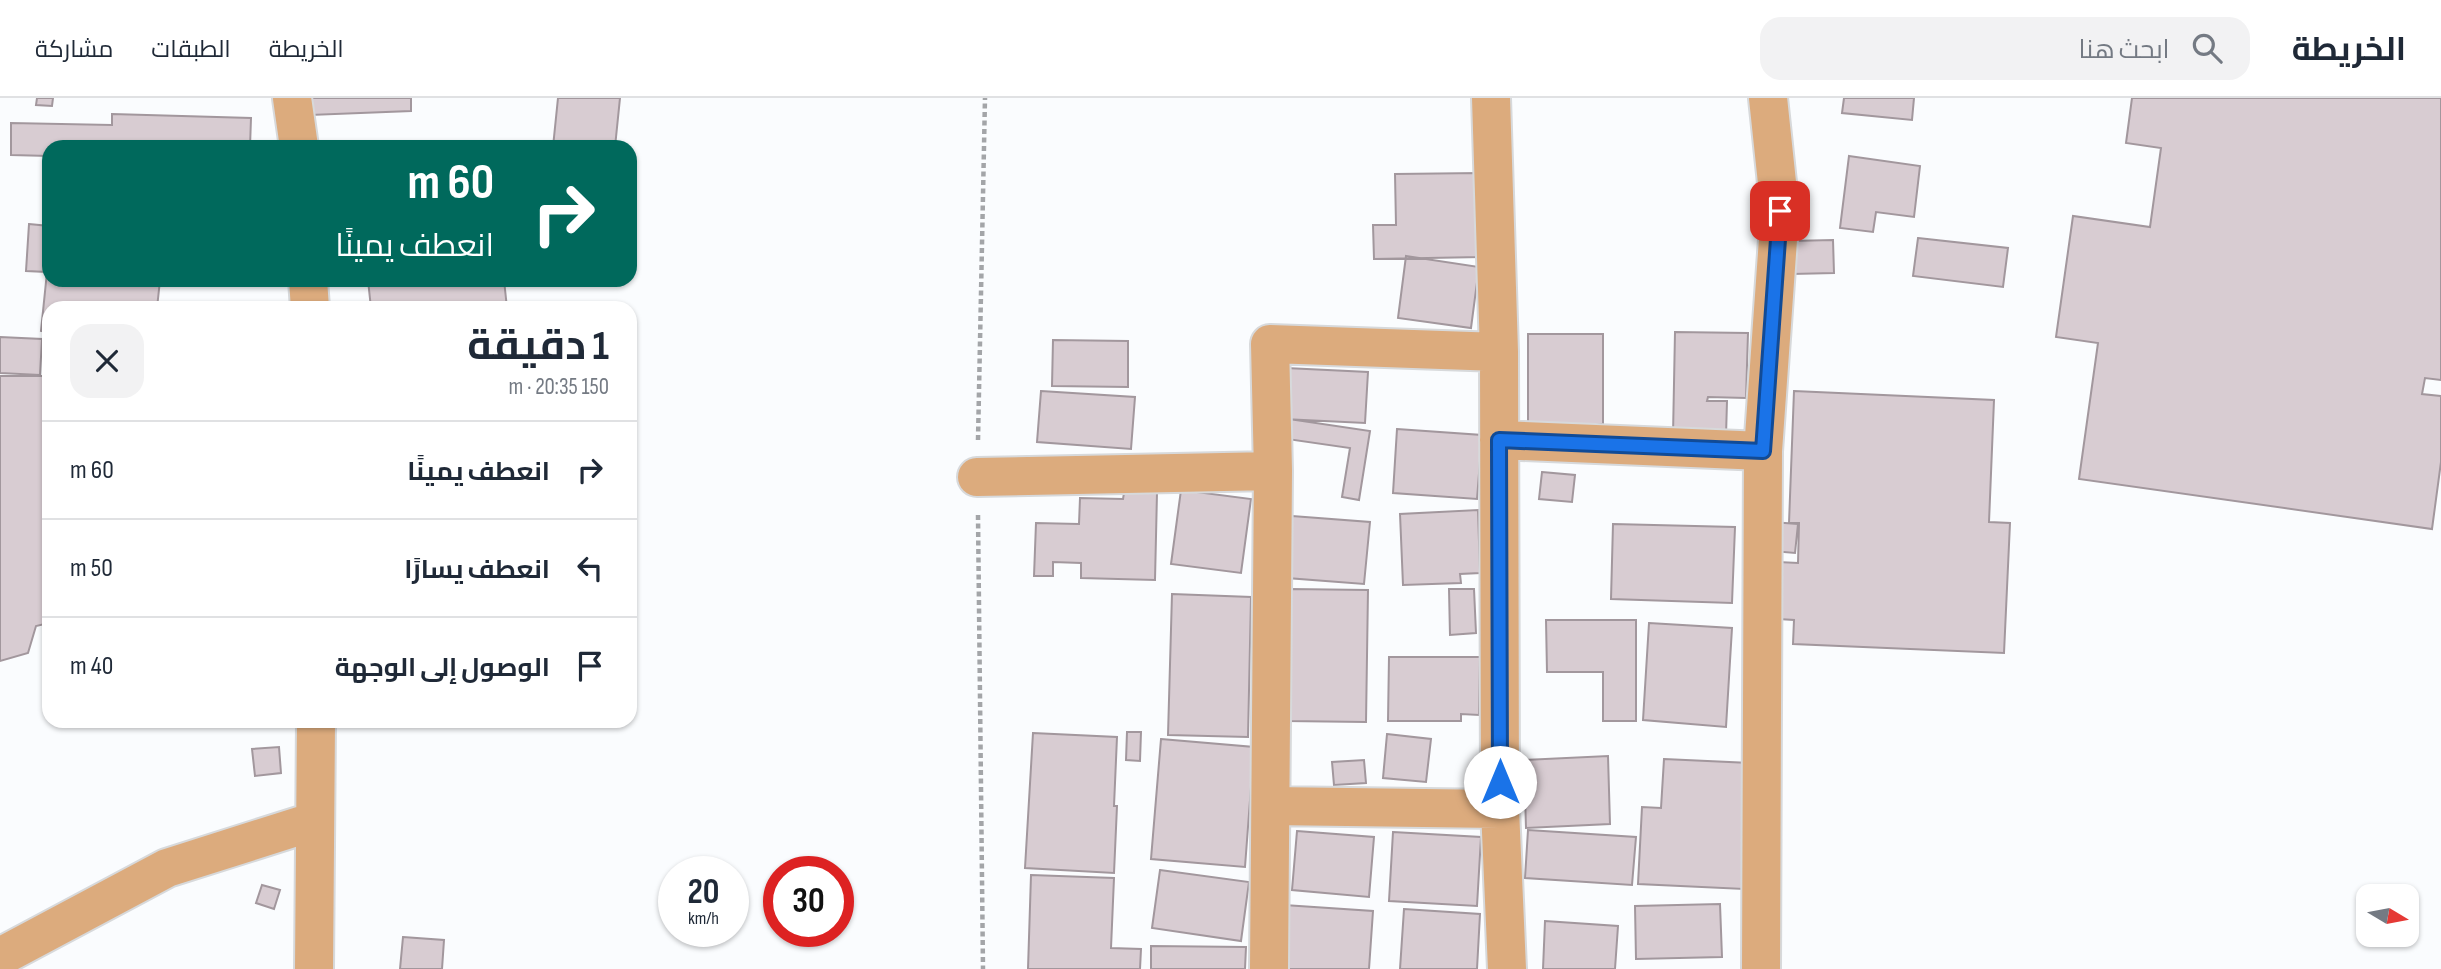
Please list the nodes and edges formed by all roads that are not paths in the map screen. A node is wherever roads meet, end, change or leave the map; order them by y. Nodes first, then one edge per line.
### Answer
1 (292, 98) edge
2 (1491, 98) edge
3 (1768, 98) edge
4 (298, 140) edge
5 (1499, 352) junction
6 (1499, 440) junction
7 (1763, 451) junction
8 (1273, 471) junction
9 (977, 477) road end
10 (316, 728) edge
11 (1270, 806) junction
12 (1500, 808) junction
13 (315, 821) junction
14 (0, 957) edge
15 (314, 969) edge
16 (1269, 969) edge
17 (1507, 969) edge
18 (1761, 969) edge

1 - 4 street
2 - 5 street
3 - 7 street
5 - 6 street
5 - 8 street
6 - 7 street
6 - 12 street
7 - 18 street
8 - 9 street
8 - 11 street
10 - 13 street
11 - 12 street
11 - 16 street
12 - 17 street
13 - 14 street
13 - 15 street

